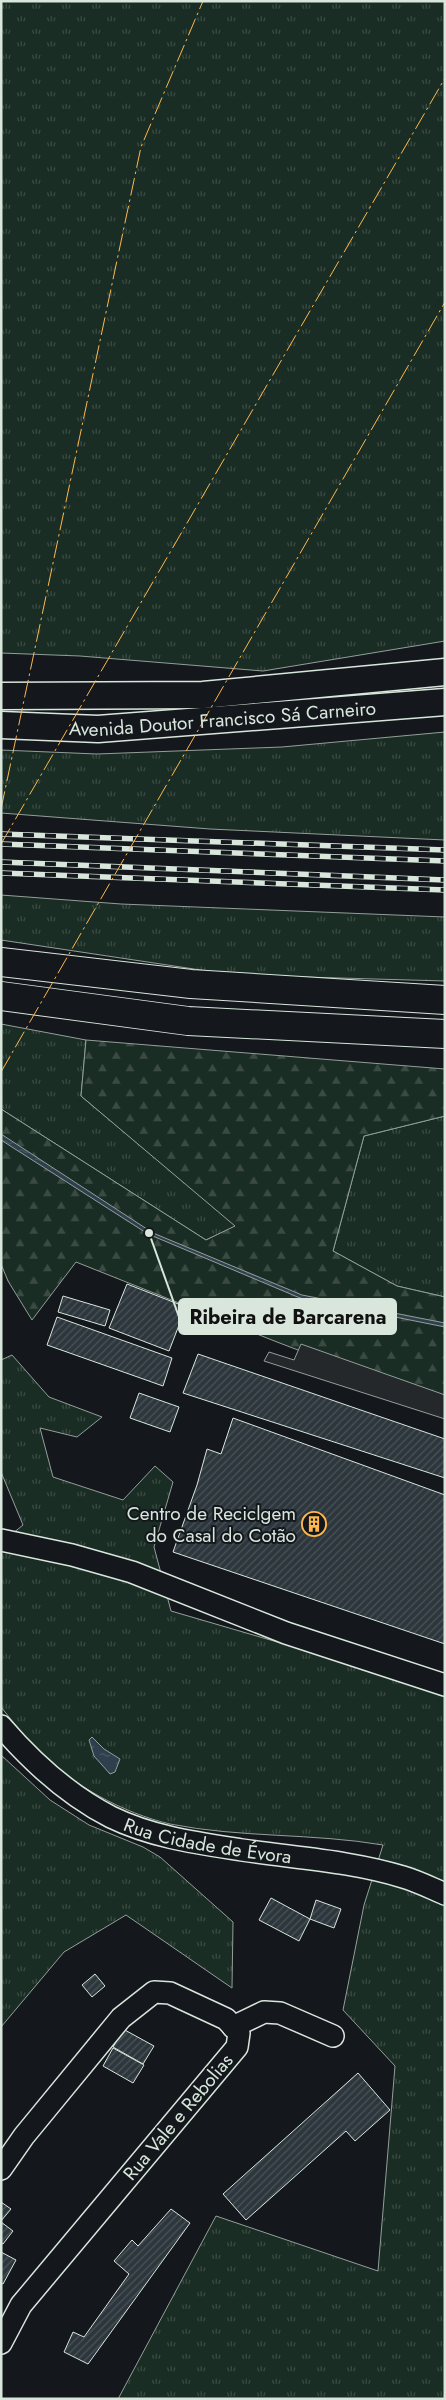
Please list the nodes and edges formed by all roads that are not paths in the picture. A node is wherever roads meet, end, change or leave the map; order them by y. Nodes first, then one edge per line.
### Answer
1 (445, 672) edge
2 (1, 696) edge
3 (445, 702) edge
4 (1, 725) edge
5 (1, 962) edge
6 (1, 996) edge
7 (445, 1000) edge
8 (445, 1034) edge
9 (5, 1541) edge
10 (445, 1685) edge
11 (1, 1726) edge
12 (445, 1894) edge
13 (233, 2026) junction
14 (333, 2036) dead end
15 (1, 2169) edge
16 (1, 2343) edge

1 - 2 main road, Avenida Doutor Francisco Sá Carneiro
3 - 4 main road, Avenida Doutor Francisco Sá Carneiro
5 - 7 highway
6 - 8 highway
9 - 10 street
11 - 12 street, Rua Cidade de Évora
13 - 14 street
13 - 15 street, Rua Vale e Rebolias
13 - 16 street, Rua Vale e Rebolias

